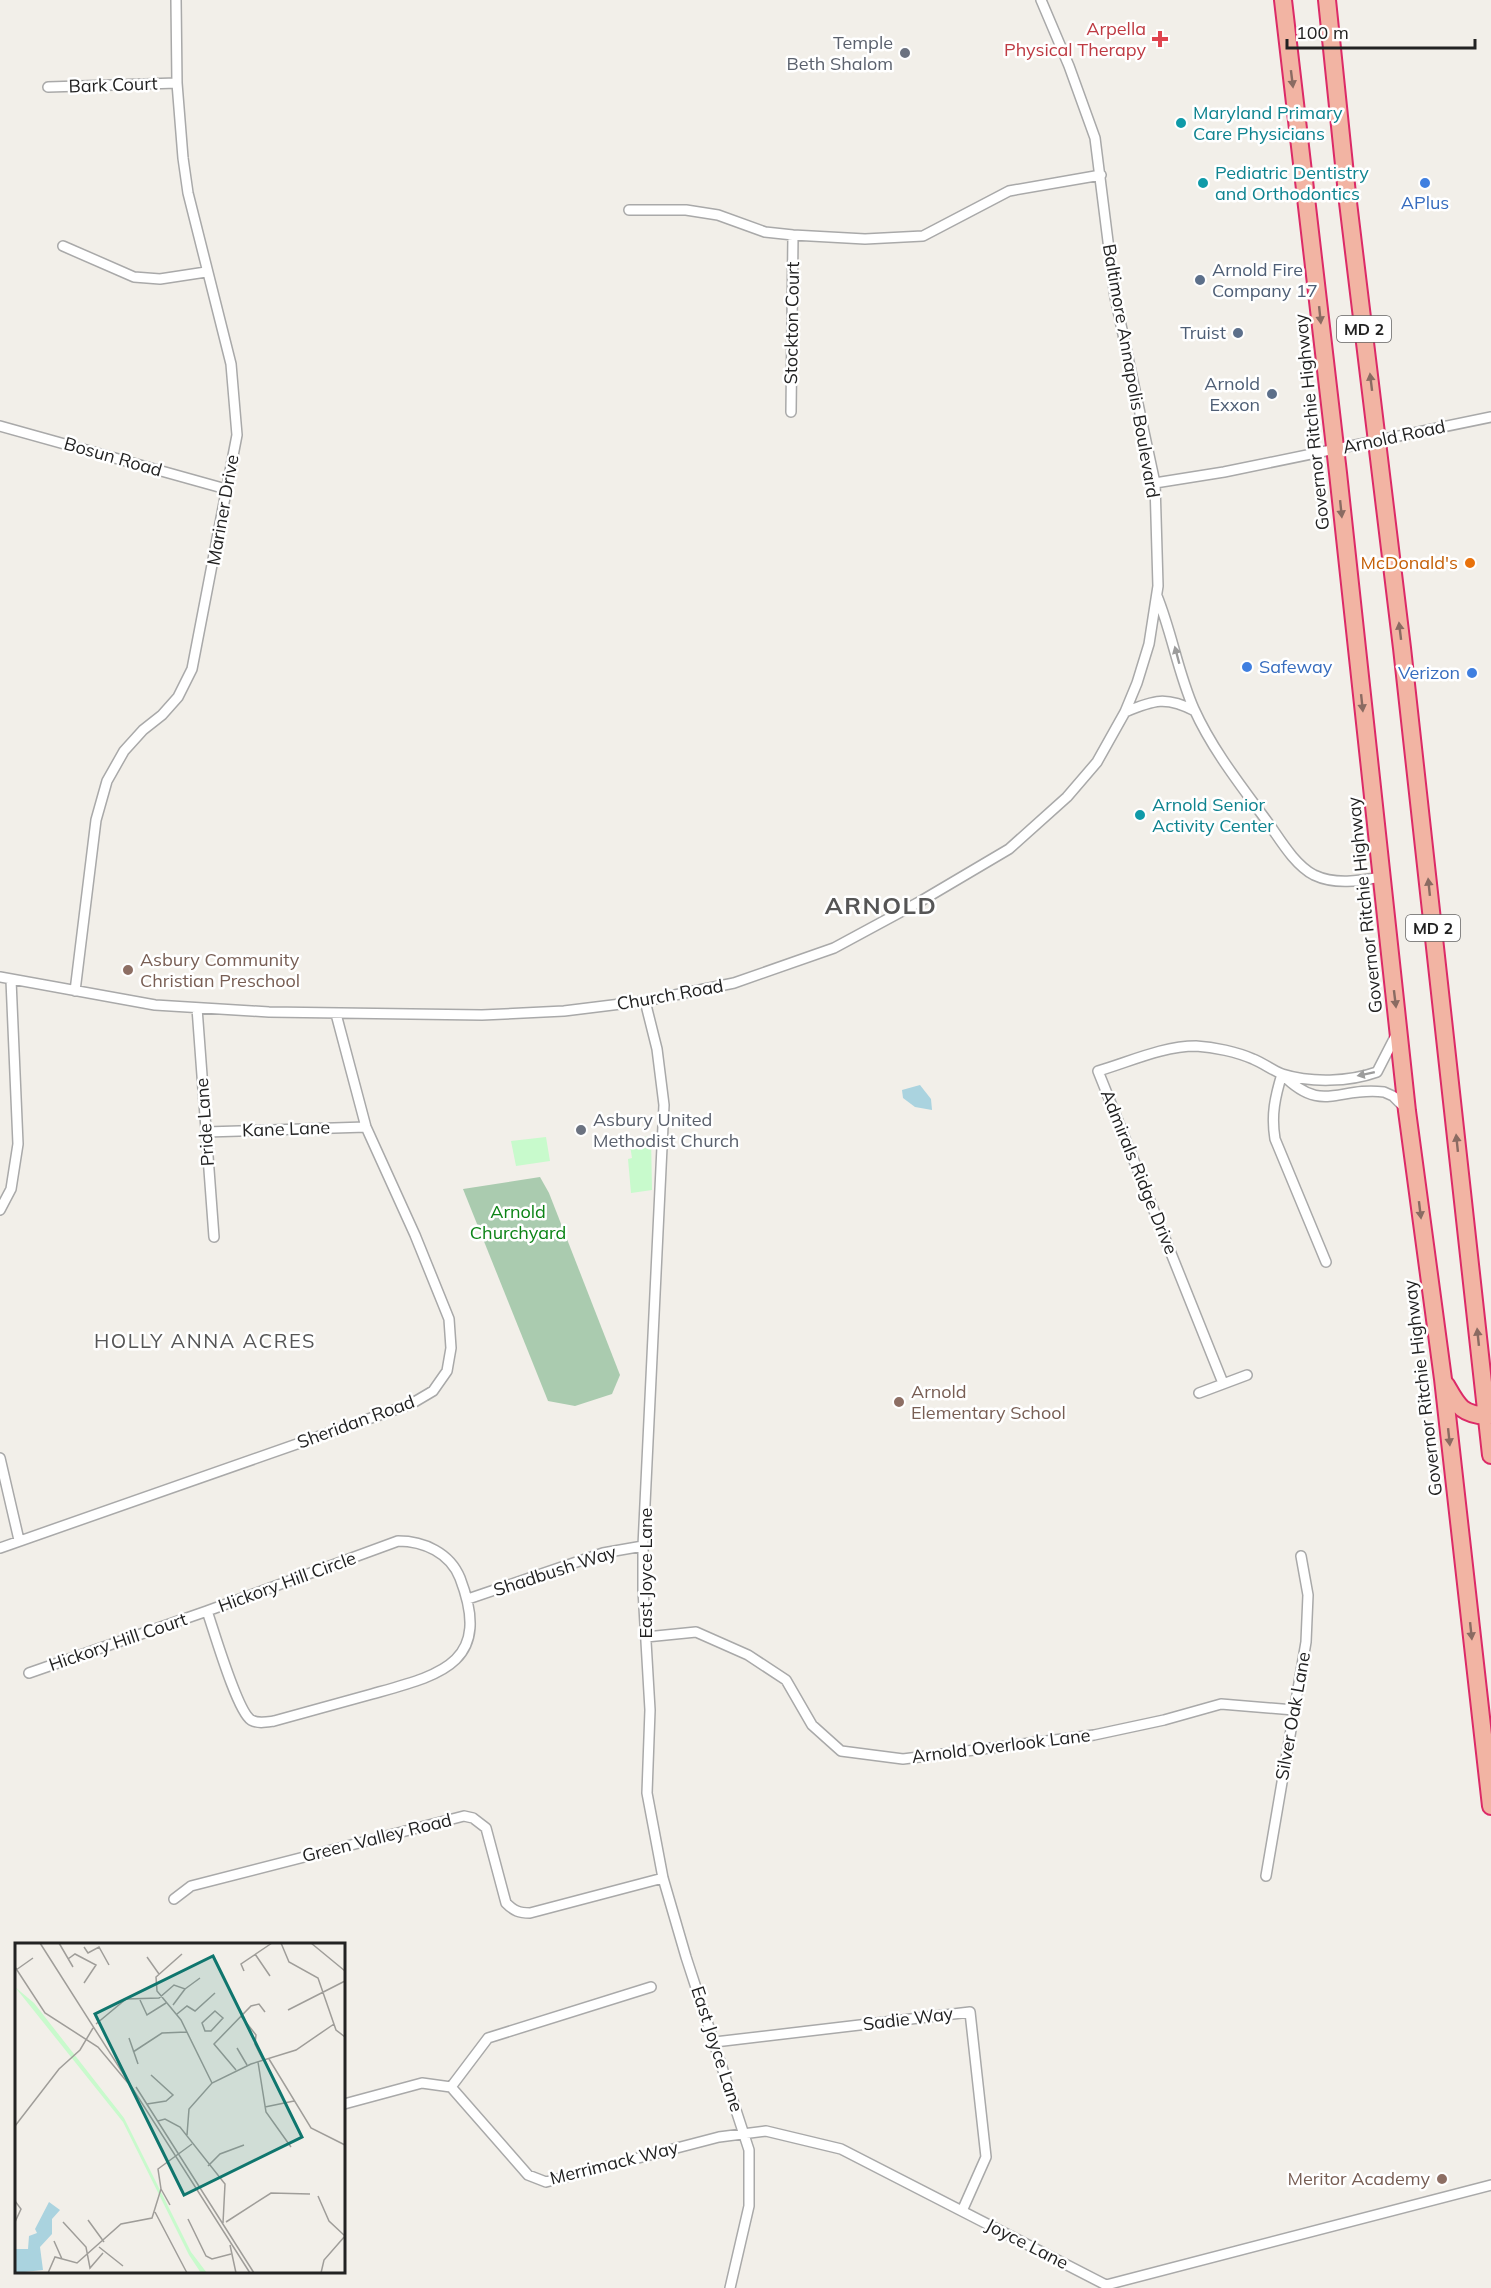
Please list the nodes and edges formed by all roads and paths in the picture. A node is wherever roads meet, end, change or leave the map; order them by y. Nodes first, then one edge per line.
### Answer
1 (176, 0) edge
2 (1041, 0) edge
3 (1283, 0) edge
4 (1327, 0) edge
5 (177, 83) junction
6 (48, 87) dead end
7 (1101, 175) junction
8 (629, 210) dead end
9 (793, 235) junction
10 (63, 246) dead end
11 (206, 272) junction
12 (791, 412) dead end
13 (1491, 417) edge
14 (0, 426) edge
15 (1378, 440) junction
16 (1334, 449) junction
17 (1155, 483) junction
18 (226, 489) junction
19 (1157, 596) junction
20 (1195, 711) junction
21 (1125, 712) junction
22 (1381, 877) junction
23 (0, 977) edge
24 (11, 980) junction
25 (75, 991) junction
26 (645, 1001) junction
27 (196, 1008) junction
28 (336, 1014) junction
29 (1398, 1030) junction
30 (1282, 1074) junction
31 (1407, 1111) junction
32 (366, 1127) junction
33 (206, 1132) junction
34 (0, 1210) edge
35 (214, 1237) dead end
36 (1326, 1262) dead end
37 (1247, 1375) dead end
38 (1443, 1379) junction
39 (1223, 1383) junction
40 (1199, 1393) dead end
41 (1487, 1416) junction
42 (1491, 1455) edge
43 (0, 1458) edge
44 (19, 1540) junction
45 (644, 1546) junction
46 (0, 1548) edge
47 (1301, 1556) dead end
48 (468, 1599) junction
49 (207, 1611) junction
50 (646, 1637) junction
51 (29, 1673) dead end
52 (1294, 1710) junction
53 (1491, 1806) edge
54 (1266, 1876) dead end
55 (663, 1878) junction
56 (174, 1899) dead end
57 (651, 1987) dead end
58 (715, 2042) junction
59 (451, 2087) junction
60 (345, 2104) edge
61 (745, 2133) junction
62 (1491, 2185) edge
63 (962, 2211) junction
64 (730, 2288) edge

1 - 5 street, Mariner Drive
2 - 7 street, Baltimore Annapolis Boulevard
3 -> 16 highway, Governor Ritchie Highway / MD 2
15 -> 4 highway, MD 2
5 - 6 street, Bark Court
5 - 11 street, Mariner Drive
7 - 9 street
7 - 17 street, Baltimore Annapolis Boulevard
8 - 9 street
9 - 12 street, Stockton Court
10 - 11 street
11 - 18 street, Mariner Drive
13 - 15 street, Arnold Road
14 - 18 street, Bosun Road
15 - 16 street, Arnold Road
41 -> 15 highway, MD 2
16 - 17 street, Arnold Road
16 -> 22 highway, Governor Ritchie Highway / MD 2
17 - 19 street, Baltimore Annapolis Boulevard
18 - 25 street, Mariner Drive
20 -> 19 street, Baltimore Annapolis Boulevard
19 - 21 street, Church Road
20 - 21 street
20 - 22 street, Baltimore Annapolis Boulevard
21 - 26 street, Church Road
22 -> 29 highway, Governor Ritchie Highway / MD 2
23 - 24 street, Church Road
24 - 25 street, Church Road
24 - 34 street
25 - 27 street, Church Road
26 - 28 street, Church Road
26 - 45 street, East Joyce Lane
27 - 28 street, Church Road
27 - 33 street, Pride Lane
28 - 32 street, Sheridan Road
29 -> 30 street, Admirals Ridge Drive
29 - 31 highway, Governor Ritchie Highway / MD 2
30 - 31 street, Admirals Ridge Drive
30 - 36 street
30 - 39 street, Admirals Ridge Drive
31 -> 38 highway, Governor Ritchie Highway / MD 2
32 - 33 street, Kane Lane
32 - 44 street, Sheridan Road
33 - 35 street, Pride Lane
37 - 39 street
38 - 41 highway
38 -> 53 highway, Governor Ritchie Highway / MD 2
39 - 40 street
41 - 42 highway, MD 2
43 - 44 street
44 - 46 street, Sheridan Road
45 - 48 street, Shadbush Way
45 - 50 street, East Joyce Lane
47 - 52 street, Silver Oak Lane
48 - 49 street, Hickory Hill Circle
48 - 49 street, Hickory Hill Circle
49 - 51 street, Hickory Hill Court
50 - 52 street, Arnold Overlook Lane
50 - 55 street, East Joyce Lane
52 - 54 street, Silver Oak Lane
55 - 56 street, Green Valley Road
55 - 58 street, East Joyce Lane
57 - 59 street
58 - 61 street, East Joyce Lane
58 - 63 street, Sadie Way
59 - 60 street
59 - 61 street, Merrimack Way
61 - 63 street, Joyce Lane
61 - 64 street, East Joyce Lane
62 - 63 street, Joyce Lane

